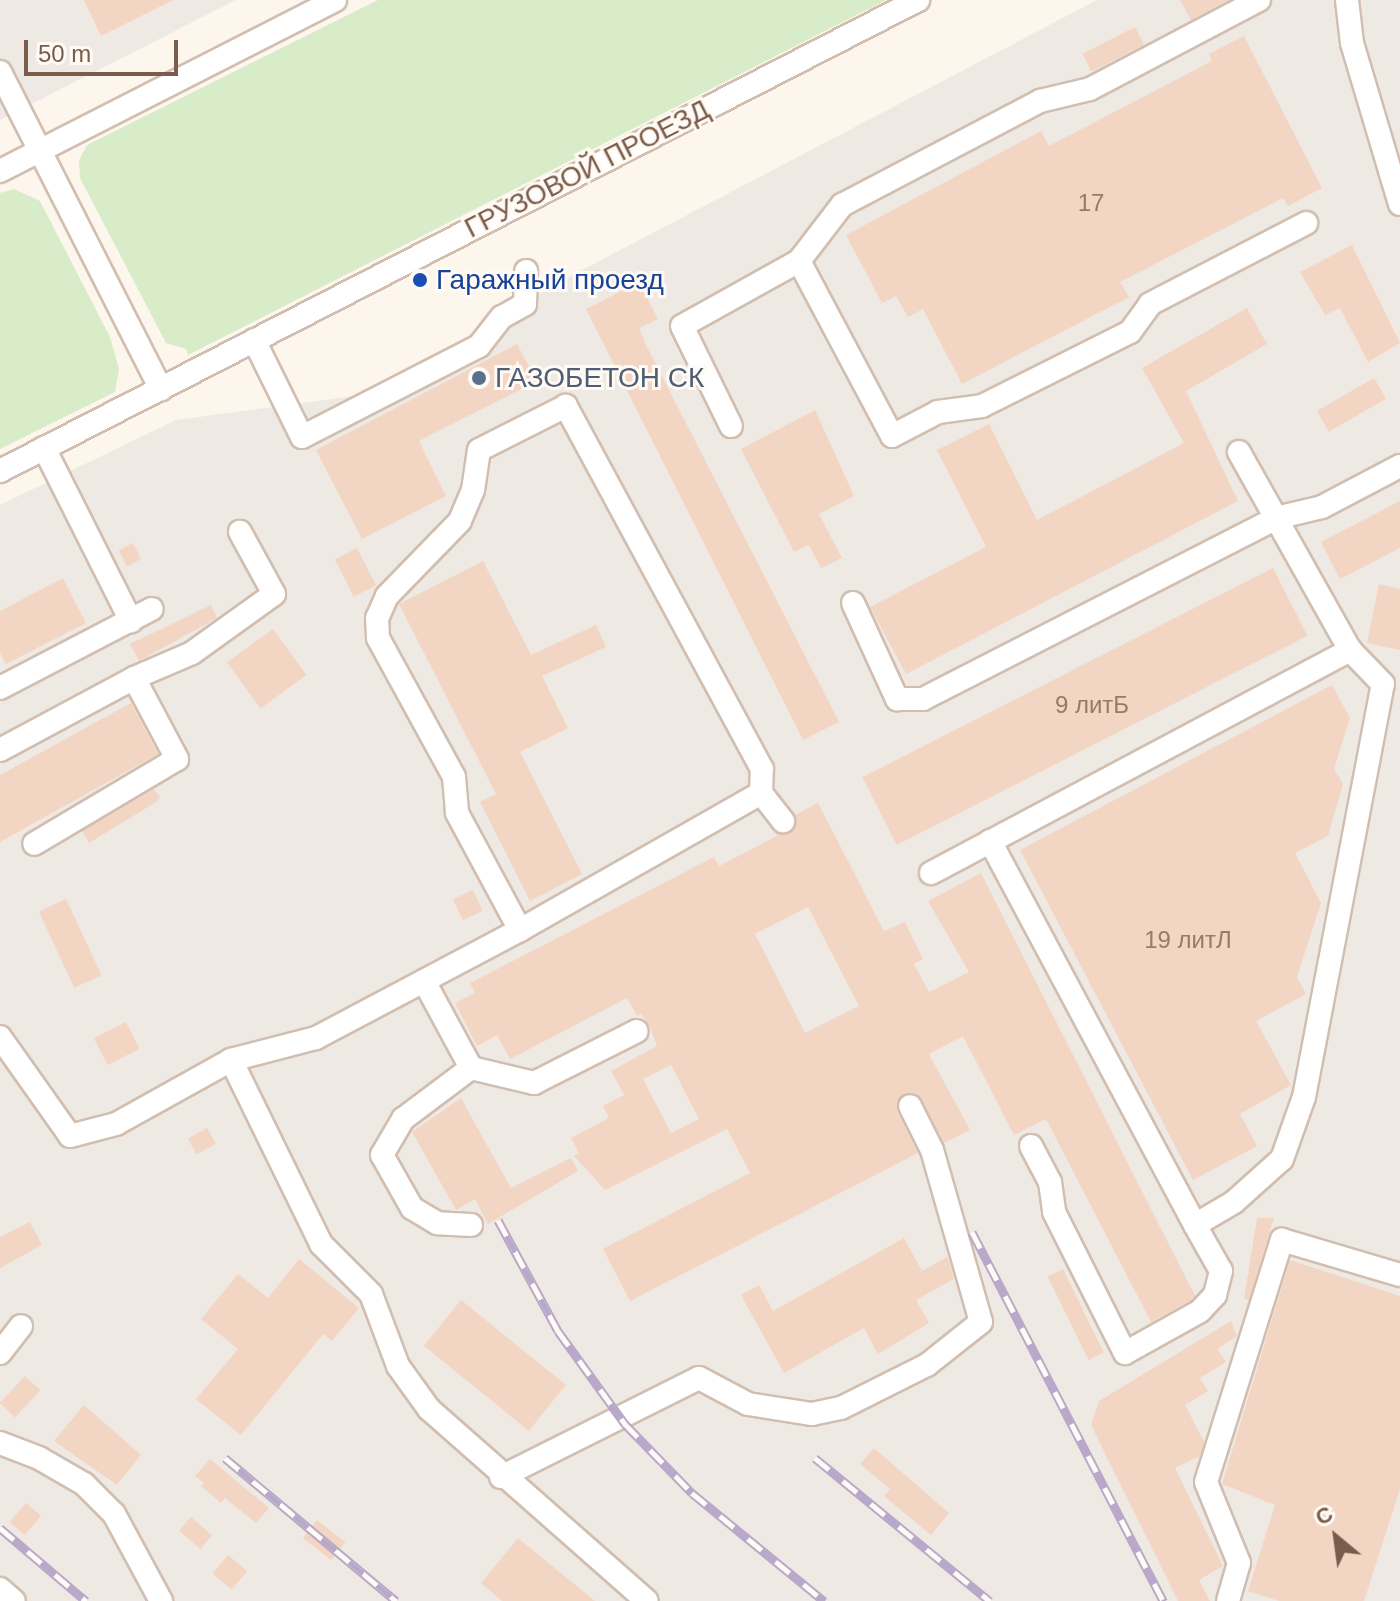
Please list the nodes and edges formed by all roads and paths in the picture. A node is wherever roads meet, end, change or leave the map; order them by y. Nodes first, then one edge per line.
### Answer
1 (335, 0) edge
2 (918, 0) edge
3 (1259, 0) edge
4 (1347, 0) edge
5 (0, 72) edge
6 (41, 150) junction
7 (0, 171) edge
8 (1400, 204) edge
9 (1306, 223) dead end
10 (799, 261) junction
11 (526, 271) dead end
12 (254, 340) junction
13 (161, 389) junction
14 (731, 426) dead end
15 (44, 448) junction
16 (1239, 452) dead end
17 (1400, 466) edge
18 (0, 471) edge
19 (1276, 518) junction
20 (240, 532) dead end
21 (853, 603) dead end
22 (152, 609) dead end
23 (131, 621) junction
24 (1350, 650) junction
25 (134, 678) junction
26 (0, 688) edge
27 (0, 750) edge
28 (761, 793) junction
29 (783, 821) dead end
30 (990, 841) junction
31 (34, 844) dead end
32 (931, 873) dead end
33 (520, 930) junction
34 (424, 981) junction
35 (637, 1031) dead end
36 (0, 1037) edge
37 (231, 1060) junction
38 (471, 1068) junction
39 (910, 1106) dead end
40 (1031, 1146) dead end
41 (471, 1225) dead end
42 (1195, 1225) junction
43 (1400, 1275) edge
44 (21, 1326) dead end
45 (0, 1353) edge
46 (3, 1450) edge
47 (501, 1477) junction
48 (0, 1589) edge
49 (14, 1601) edge
50 (161, 1601) edge
51 (647, 1601) edge
52 (1228, 1601) edge

1 - 6 street
2 - 12 street, ГРУЗОВОЙ ПРОЕЗД
3 - 10 street
4 - 8 street
5 - 6 street
6 - 7 street
6 - 13 street
9 - 10 street
10 - 14 street
11 - 12 street
12 - 13 street, ГРУЗОВОЙ ПРОЕЗД
13 - 15 street, ГРУЗОВОЙ ПРОЕЗД
15 - 18 street, ГРУЗОВОЙ ПРОЕЗД
15 - 23 street
16 - 19 street
17 - 19 street
19 - 21 street
19 - 24 street
20 - 25 street
22 - 23 street
23 - 26 street
24 - 30 street
24 - 42 street
25 - 27 street
25 - 31 street
28 - 29 street
28 - 33 street
28 - 33 street
30 - 32 street
30 - 42 street
33 - 34 street
34 - 37 street
34 - 38 street
35 - 38 street
36 - 37 street
37 - 47 street
38 - 41 street
39 - 47 street
40 - 42 street
43 - 52 street
44 - 45 street
46 - 50 street
47 - 51 street
48 - 49 street

